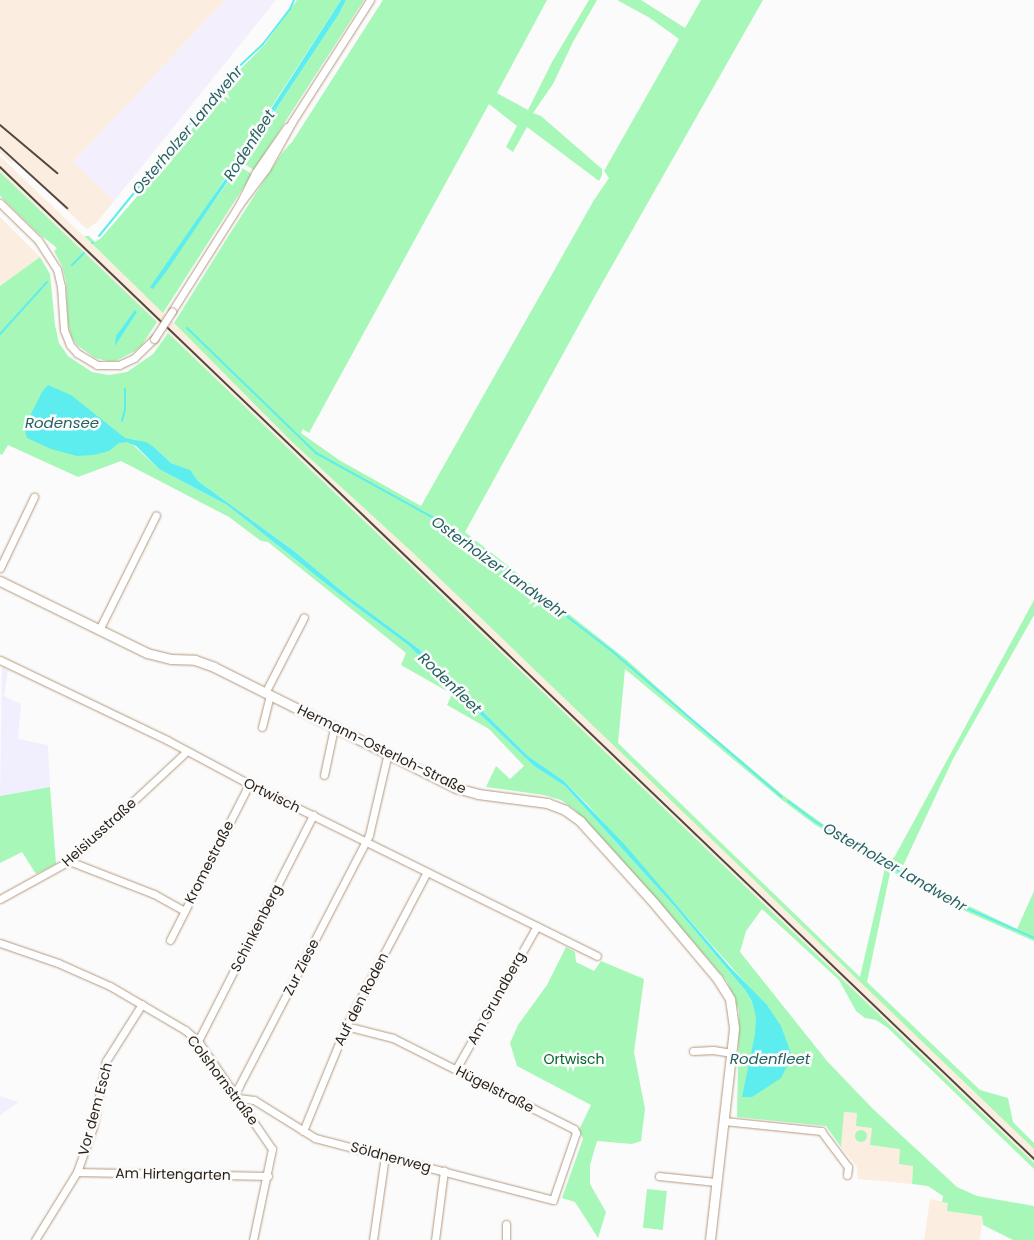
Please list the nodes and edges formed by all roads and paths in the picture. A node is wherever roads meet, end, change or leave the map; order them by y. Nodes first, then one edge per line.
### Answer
1 (370, 0) edge
2 (0, 203) edge
3 (34, 497) dead end
4 (156, 515) dead end
5 (0, 568) edge
6 (0, 581) edge
7 (304, 617) dead end
8 (99, 630) junction
9 (0, 660) edge
10 (268, 694) junction
11 (262, 727) dead end
12 (334, 728) junction
13 (187, 751) junction
14 (388, 753) junction
15 (324, 775) dead end
16 (249, 784) junction
17 (313, 815) junction
18 (366, 841) junction
19 (69, 861) junction
20 (427, 872) junction
21 (0, 899) edge
22 (185, 911) junction
23 (537, 926) junction
24 (170, 940) dead end
25 (0, 943) edge
26 (598, 956) dead end
27 (142, 1004) junction
28 (346, 1026) junction
29 (198, 1041) junction
30 (693, 1052) dead end
31 (731, 1053) junction
32 (456, 1070) junction
33 (236, 1095) junction
34 (724, 1121) junction
35 (303, 1131) junction
36 (385, 1156) junction
37 (444, 1171) junction
38 (77, 1172) junction
39 (847, 1175) dead end
40 (268, 1176) junction
41 (659, 1176) dead end
42 (716, 1182) junction
43 (553, 1200) joint
44 (506, 1224) dead end
45 (34, 1240) edge
46 (253, 1240) edge
47 (373, 1240) edge
48 (434, 1240) edge
49 (506, 1240) edge
50 (710, 1240) edge

1 - 2 street, bridge
3 - 5 street
4 - 8 street
6 - 8 street, Hermann-Osterloh-Straße
7 - 10 street
8 - 10 street, Hermann-Osterloh-Straße
9 - 13 street, Ortwisch
10 - 11 street
10 - 12 street, Hermann-Osterloh-Straße
12 - 14 street, Hermann-Osterloh-Straße
12 - 15 street
13 - 16 street, Ortwisch
13 - 19 street, Heisiusstraße
14 - 18 street, Zur Ziese
14 - 31 street, Hermann-Osterloh-Straße
16 - 17 street, Ortwisch
16 - 22 street, Kromestraße
17 - 18 street, Ortwisch
17 - 29 street, Schinkenberg
18 - 20 street, Ortwisch
18 - 33 street, Zur Ziese
19 - 21 street, Heisiusstraße
19 - 22 street
20 - 23 street, Ortwisch
20 - 28 street, Auf den Roden
22 - 24 street, Kromestraße
23 - 26 street, Ortwisch
23 - 32 street, Am Grundberg
25 - 27 street, Colshornstraße
27 - 29 street, Colshornstraße
27 - 38 street, Vor dem Esch
28 - 32 street, Hügelstraße
28 - 35 street, Auf den Roden
29 - 33 street, Colshornstraße
30 - 31 street
31 - 34 street, Hermann-Osterloh-Straße
32 - 43 street, Hügelstraße
33 - 35 street, Söldnerweg
33 - 40 street, Colshornstraße
34 - 39 street
34 - 42 street, Hermann-Osterloh-Straße
35 - 36 street, Söldnerweg
36 - 37 street, Söldnerweg
36 - 47 street
37 - 43 street, Söldnerweg
37 - 48 street
38 - 40 street, Am Hirtengarten
38 - 45 street, Vor dem Esch
40 - 46 street, Colshornstraße
41 - 42 street
42 - 50 street, Hermann-Osterloh-Straße
44 - 49 street

